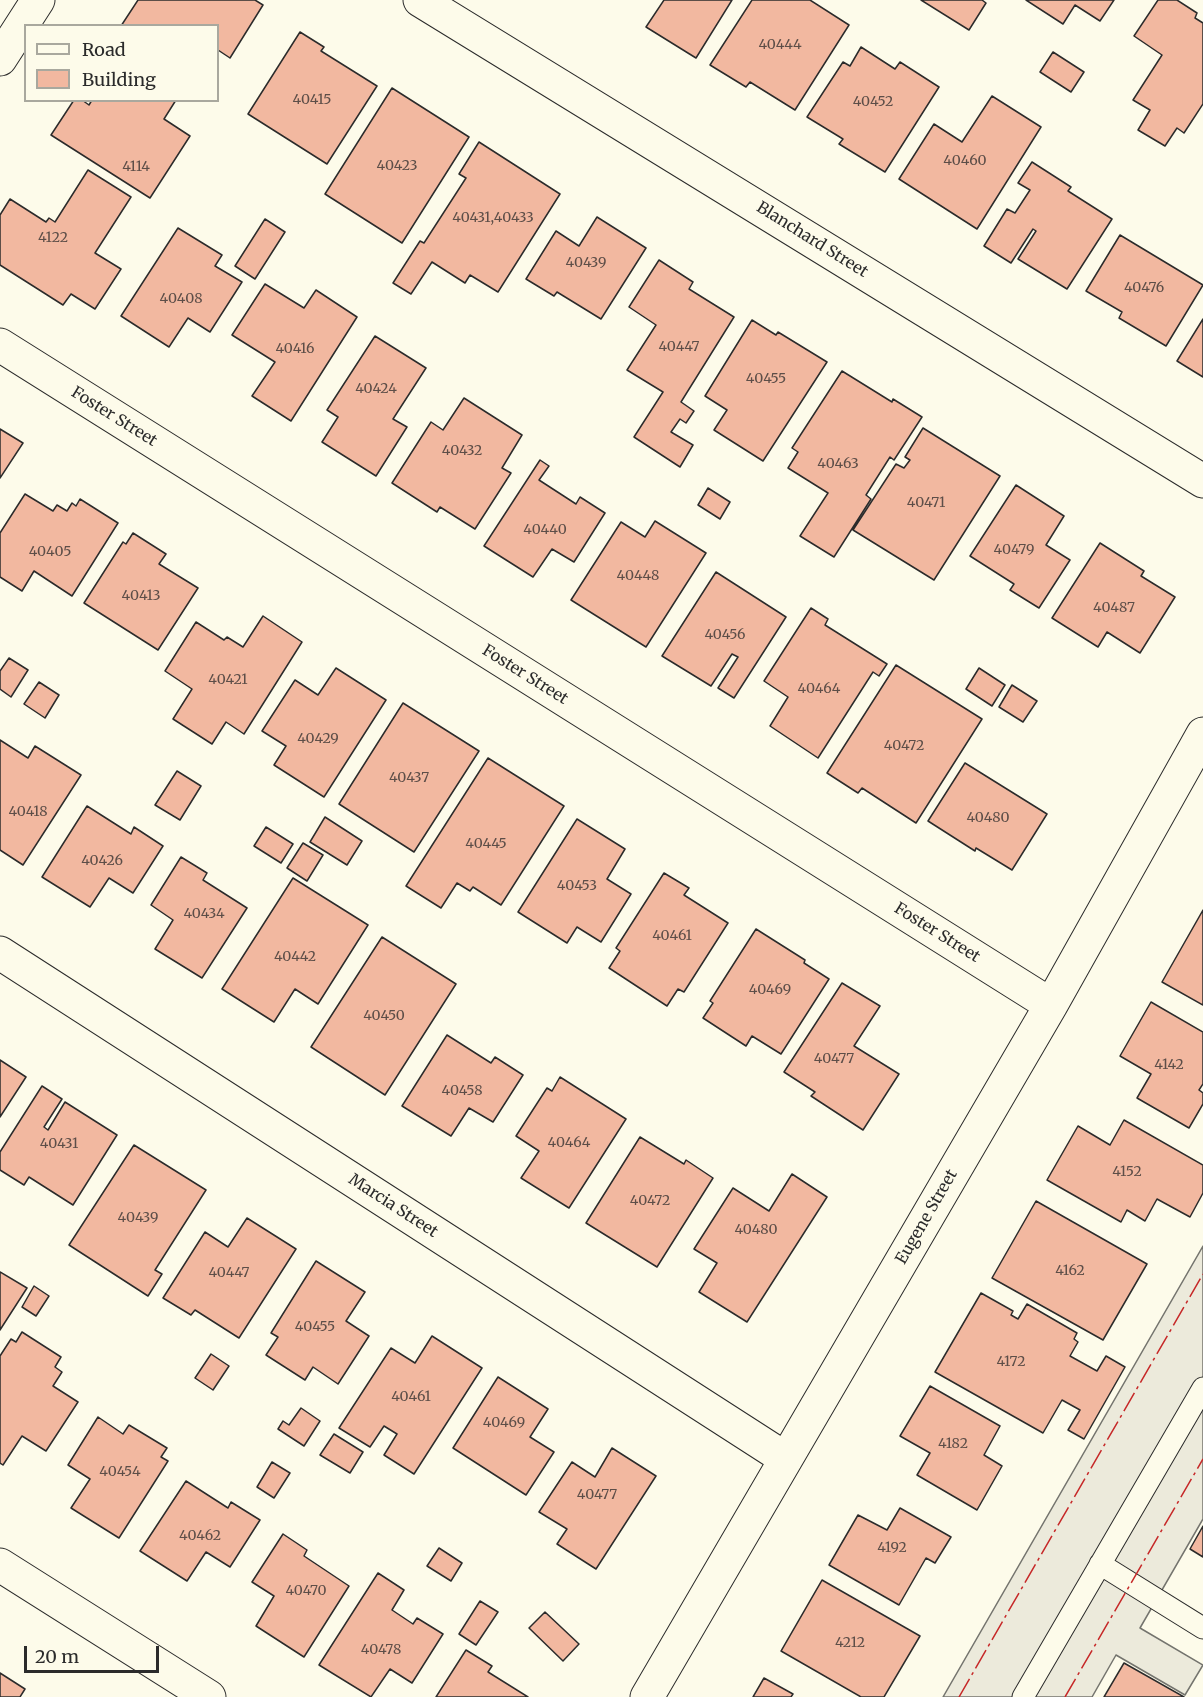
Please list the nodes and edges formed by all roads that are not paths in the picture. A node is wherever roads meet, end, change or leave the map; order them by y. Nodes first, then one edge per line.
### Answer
1 (38, 0) edge
2 (420, 0) edge
3 (0, 59) edge
4 (0, 345) edge
5 (1203, 481) edge
6 (1203, 734) edge
7 (0, 953) edge
8 (1051, 1005) junction
9 (1203, 1388) edge
10 (786, 1459) junction
11 (1100, 1564) junction
12 (0, 1565) edge
13 (1203, 1628) edge
14 (209, 1697) edge
15 (647, 1697) edge
16 (1023, 1697) edge

1 - 3 street
2 - 5 street, Blanchard Street
4 - 8 street, Foster Street
6 - 8 street, Eugene Street
7 - 10 street, Marcia Street
8 - 10 street, Eugene Street
9 - 11 lane
10 - 15 street, Eugene Street
11 - 13 lane
11 - 16 lane
12 - 14 street

